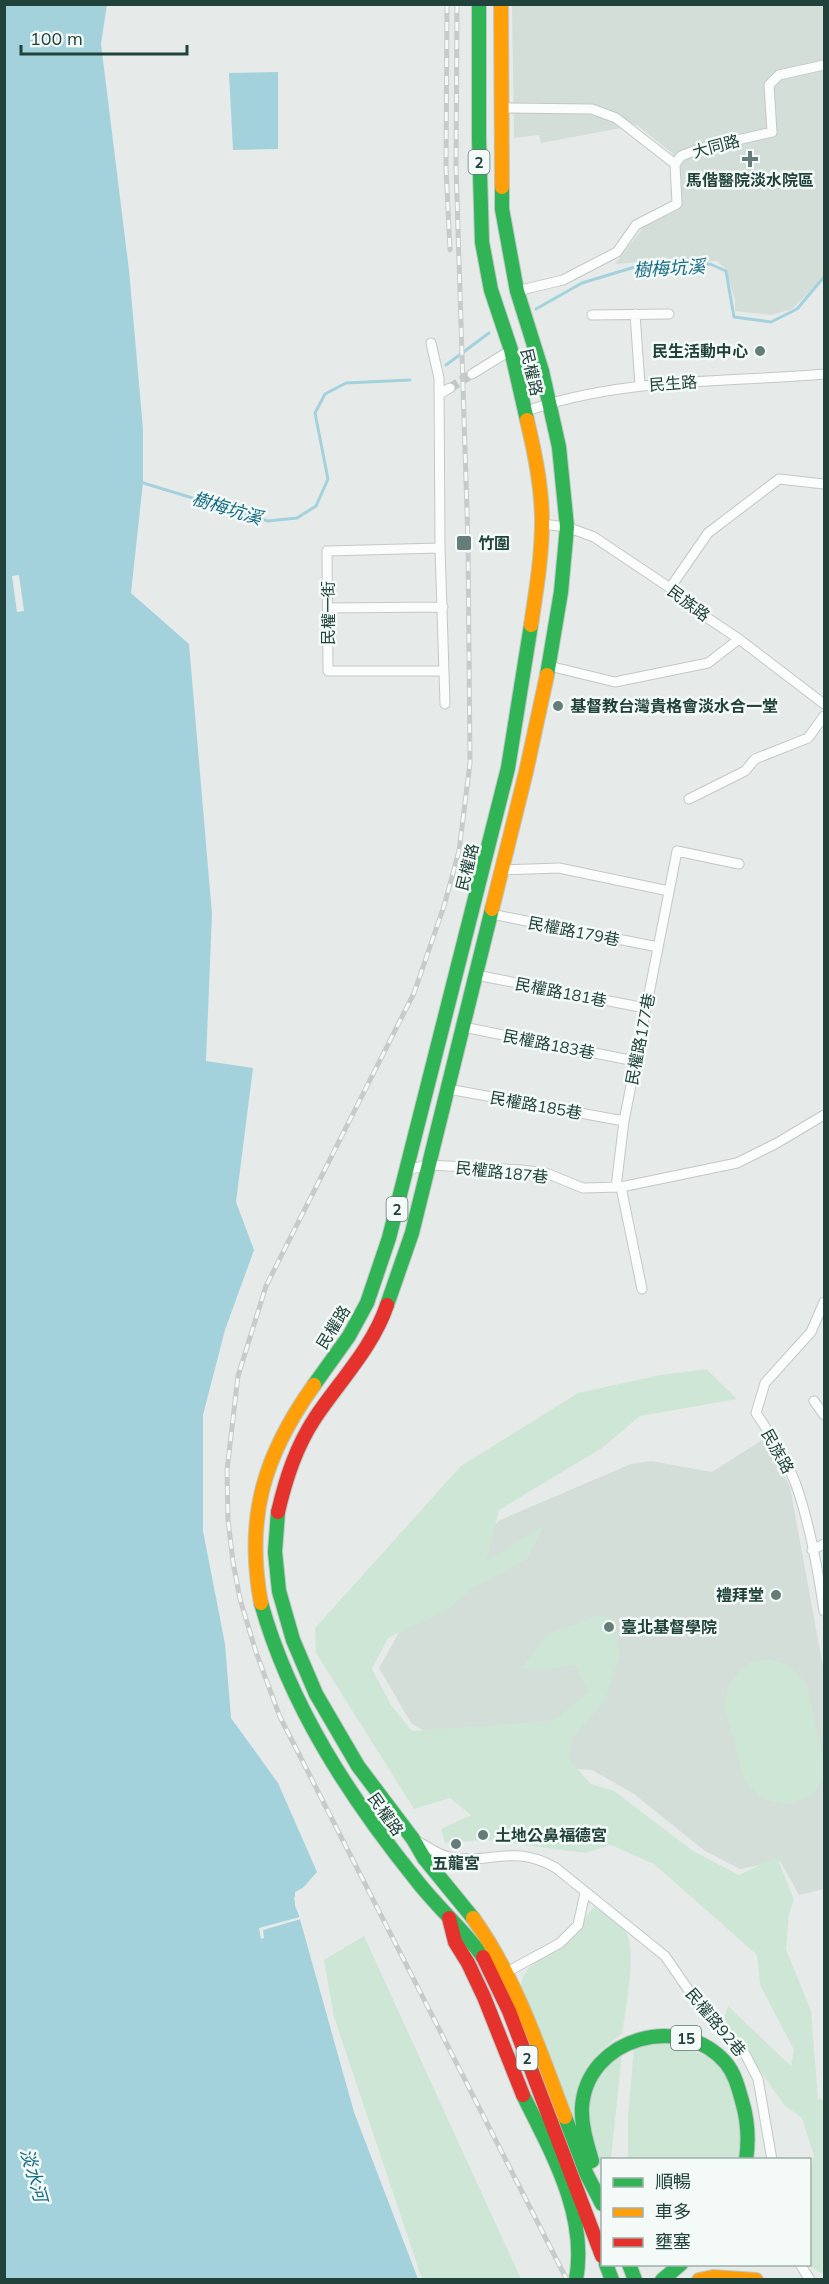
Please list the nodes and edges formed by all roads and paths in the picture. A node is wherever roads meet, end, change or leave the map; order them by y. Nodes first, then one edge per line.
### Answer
1 (479, 4) edge
2 (501, 4) edge
3 (825, 65) edge
4 (500, 108) junction
5 (675, 164) junction
6 (517, 291) junction
7 (635, 314) junction
8 (669, 314) dead end
9 (592, 315) dead end
10 (431, 343) dead end
11 (511, 350) junction
12 (472, 374) tunnel mouth
13 (825, 374) edge
14 (640, 385) junction
15 (450, 387) tunnel mouth
16 (439, 390) junction
17 (548, 403) junction
18 (524, 412) junction
19 (825, 484) edge
20 (542, 524) junction
21 (567, 527) junction
22 (440, 548) junction
23 (670, 588) junction
24 (328, 608) junction
25 (443, 608) junction
26 (739, 639) junction
27 (549, 666) junction
28 (444, 671) junction
29 (445, 704) dead end
30 (825, 704) edge
31 (825, 716) edge
32 (689, 799) dead end
33 (739, 864) dead end
34 (503, 870) junction
35 (669, 891) junction
36 (491, 914) junction
37 (658, 947) junction
38 (476, 975) junction
39 (645, 1008) junction
40 (464, 1027) junction
41 (635, 1061) junction
42 (448, 1089) junction
43 (825, 1115) edge
44 (624, 1120) junction
45 (428, 1165) junction
46 (407, 1170) junction
47 (618, 1187) junction
48 (642, 1288) dead end
49 (825, 1302) edge
50 (814, 1401) dead end
51 (825, 1415) edge
52 (825, 1544) edge
53 (812, 1550) junction
54 (825, 1611) edge
55 (413, 1839) junction
56 (585, 1893) junction
57 (449, 1918) junction
58 (639, 1937) joint
59 (507, 1972) junction
60 (746, 2158) edge
61 (772, 2158) edge
62 (601, 2190) edge
63 (601, 2200) edge
64 (601, 2251) edge
65 (606, 2266) edge
66 (629, 2266) edge
67 (680, 2266) edge
68 (801, 2266) edge
69 (576, 2280) edge
70 (612, 2280) edge
71 (635, 2280) edge
72 (662, 2280) edge
73 (699, 2280) edge
74 (756, 2280) edge
75 (810, 2280) edge

1 - 11 main road, 民權路 / 2
2 - 4 main road, 2
3 - 5 street, 大同路
4 - 5 street
4 - 6 main road, 2
5 - 6 street, 大同路
6 - 17 main road, 民權路 / 2
7 - 8 street
7 - 9 street
7 - 14 street
10 - 16 street
11 - 12 street
11 - 18 main road, 民權路 / 2
13 - 14 street, 民生路
14 - 17 street, 民生路
15 - 16 street
16 - 22 street
17 - 18 street, 民生路
17 - 21 main road, 民權路 / 2
18 - 20 main road, 民權路 / 2
19 - 23 street
20 - 21 street, 民族路
20 - 46 main road, 民權路 / 2
21 - 23 street, 民族路
21 - 27 main road, 民權路 / 2
22 - 24 street, 民權一街
22 - 25 street
23 - 26 street, 民族路
24 - 25 street
24 - 28 street, 民權一街
25 - 28 street
26 - 27 street
26 - 30 street, 民族路
27 - 34 main road, 民權路 / 2
28 - 29 street
31 - 32 street
33 - 35 street, 民權路177巷
34 - 35 street
34 - 36 main road, 民權路 / 2
35 - 37 street, 民權路177巷
36 - 37 street, 民權路179巷
36 - 38 main road, 民權路 / 2
37 - 39 street, 民權路177巷
38 - 39 street, 民權路181巷
38 - 40 main road, 民權路 / 2
39 - 41 street, 民權路177巷
40 - 41 street, 民權路183巷
40 - 42 main road, 民權路 / 2
41 - 44 street, 民權路177巷
42 - 44 street, 民權路185巷
42 - 45 main road, 民權路 / 2
43 - 47 street, 民權路187巷
44 - 47 street, 民權路177巷
45 - 46 street, 民權路187巷
45 - 47 street, 民權路187巷
45 - 55 main road, 民權路 / 2
46 - 57 main road, 民權路 / 2
47 - 48 street, 民權路177巷
49 - 53 street, 民族路
50 - 51 street
52 - 53 street
53 - 54 street, 民族路
55 - 56 street, 民權路
55 - 59 main road, 民權路 / 2
56 - 58 street, 民權路
56 - 59 street
57 - 64 main road, 民權路 / 2
57 - 69 main road
58 - 61 street, 民權路92巷
59 - 63 main road, 民權路 / 2
60 - 62 main road, 15
65 - 70 main road
66 - 71 main road
67 - 72 main road
68 - 75 street
73 - 74 main road

